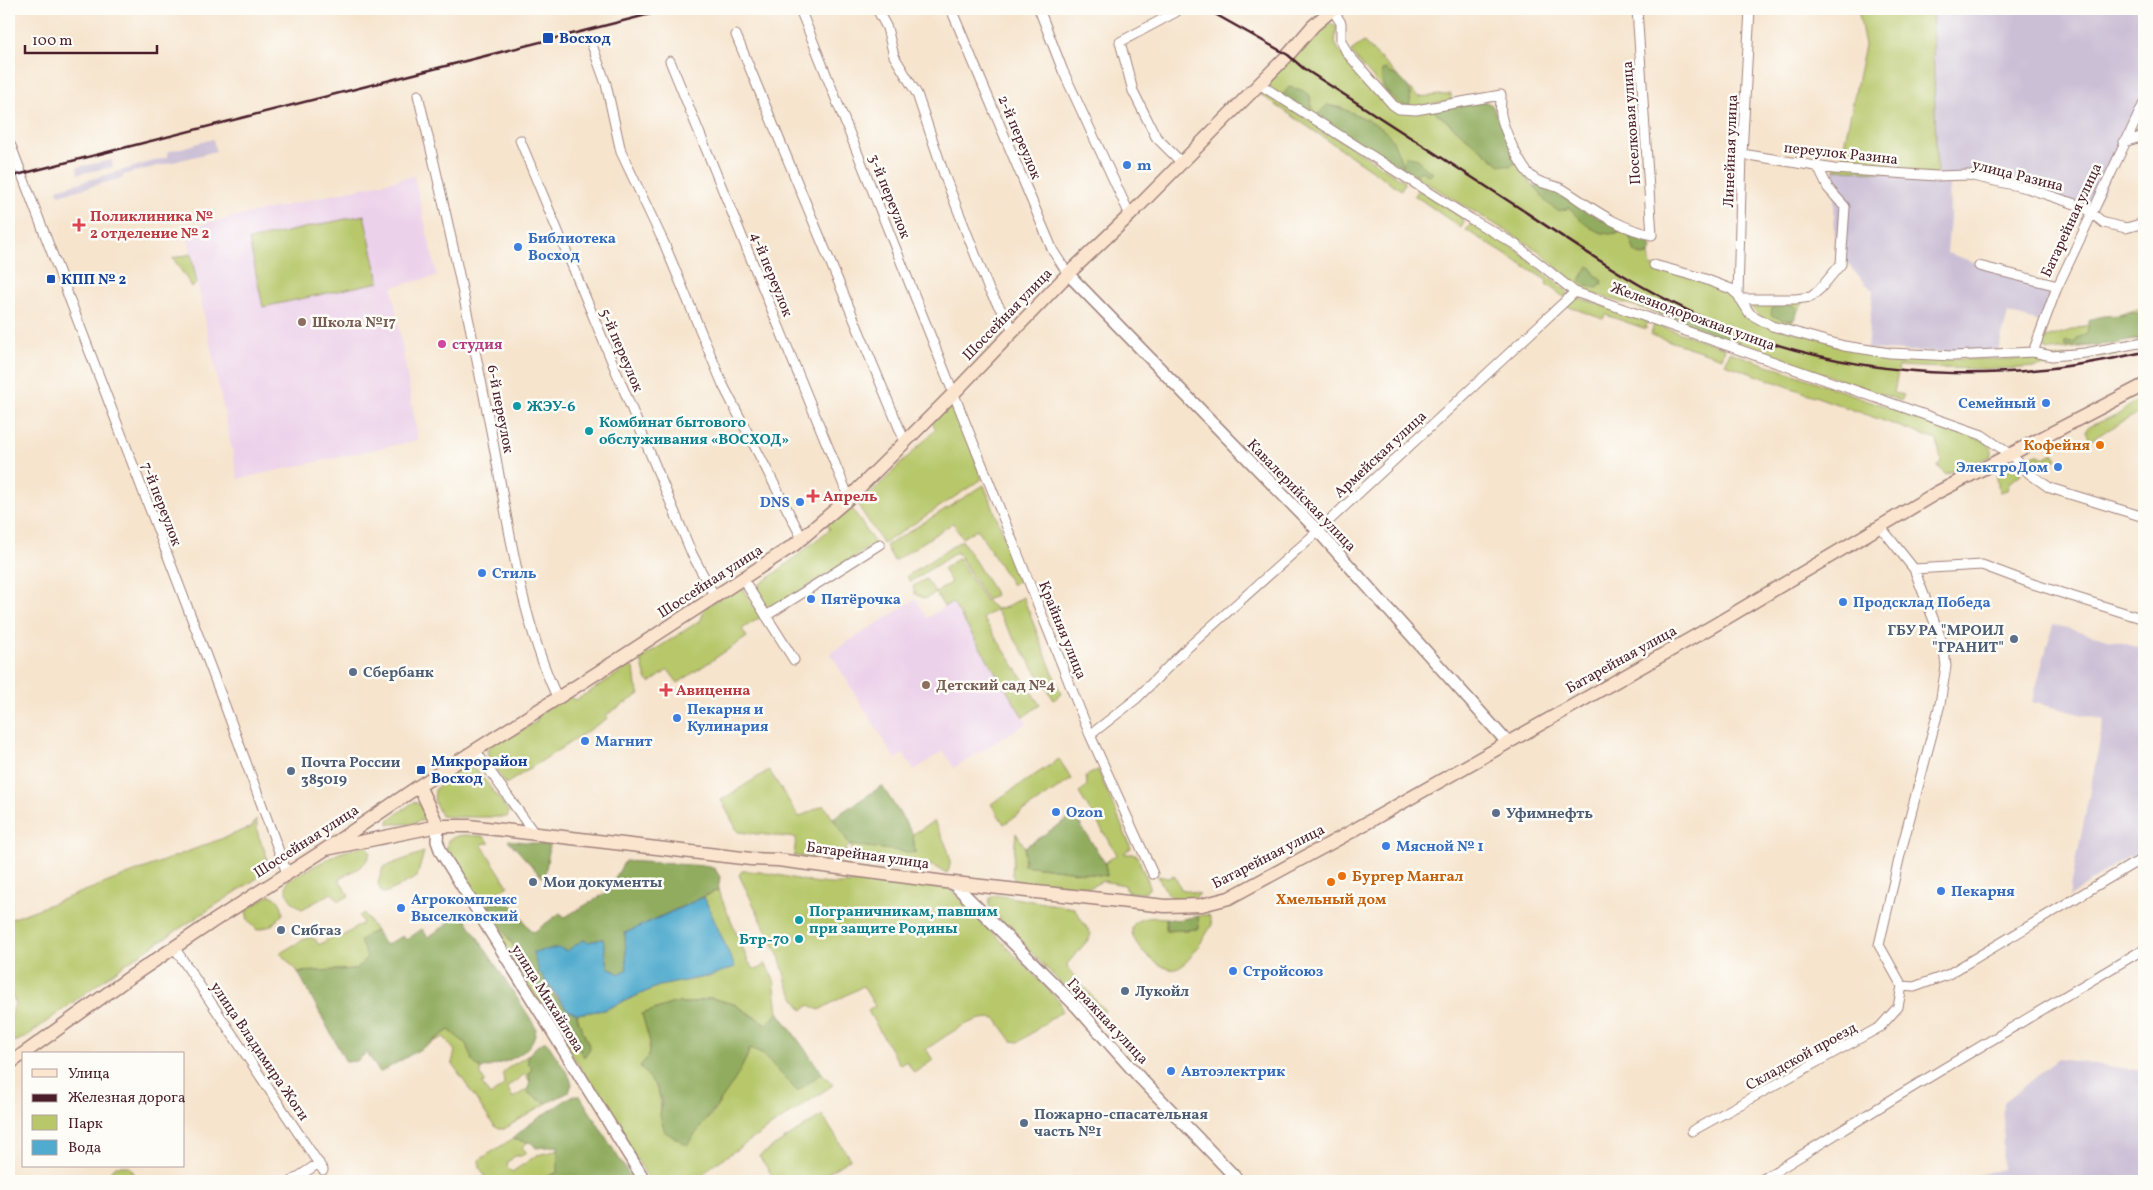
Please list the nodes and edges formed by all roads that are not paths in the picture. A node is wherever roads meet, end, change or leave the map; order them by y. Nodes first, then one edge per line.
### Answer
1 (800, 9) edge
2 (877, 9) edge
3 (951, 9) edge
4 (1040, 9) edge
5 (1333, 9) edge
6 (1637, 9) edge
7 (1750, 9) edge
8 (1176, 12) dead end
9 (736, 35) dead end
10 (592, 45) dead end
11 (670, 61) dead end
12 (1259, 84) junction
13 (418, 95) dead end
14 (2144, 104) edge
15 (2144, 136) edge
16 (520, 140) dead end
17 (2124, 142) junction
18 (11, 146) dead end
19 (1742, 154) junction
20 (1181, 162) junction
21 (1818, 167) junction
22 (1937, 176) joint
23 (2092, 214) junction
24 (1130, 215) junction
25 (2144, 223) edge
26 (1654, 265) dead end
27 (1979, 266) dead end
28 (1068, 274) junction
29 (2058, 286) junction
30 (1575, 292) junction
31 (1739, 297) junction
32 (1014, 331) junction
33 (2144, 342) edge
34 (2033, 352) junction
35 (2144, 385) edge
36 (954, 393) junction
37 (905, 442) junction
38 (2011, 455) junction
39 (849, 498) junction
40 (2144, 517) edge
41 (1880, 526) junction
42 (1318, 531) junction
43 (802, 538) junction
44 (880, 544) dead end
45 (1914, 569) junction
46 (743, 579) junction
47 (715, 597) junction
48 (766, 616) junction
49 (2144, 619) edge
50 (794, 660) dead end
51 (557, 697) junction
52 (1090, 735) junction
53 (1507, 742) junction
54 (475, 750) junction
55 (419, 786) junction
56 (438, 826) junction
57 (534, 833) junction
58 (326, 848) junction
59 (2144, 860) edge
60 (287, 873) junction
61 (1152, 874) dead end
62 (953, 883) junction
63 (174, 947) junction
64 (2144, 949) edge
65 (1902, 986) junction
66 (26, 1052) edge
67 (22, 1055) edge
68 (9, 1064) edge
69 (1692, 1130) dead end
70 (292, 1181) edge
71 (645, 1181) edge
72 (1239, 1181) edge
73 (1760, 1181) edge

1 - 36 street, 3-й переулок
2 - 32 street
3 - 28 street, 2-й переулок
4 - 24 street
5 - 6 street, Поселковая улица
5 - 12 main road, Шоссейная улица
7 - 19 street, Линейная улица
8 - 20 street
9 - 37 street
10 - 43 street
11 - 39 street, 4-й переулок
12 - 20 main road, Шоссейная улица
12 - 30 street, Железнодорожная улица
13 - 51 street, 6-й переулок
14 - 17 street, Батарейная улица
15 - 17 street
16 - 47 street, 5-й переулок
17 - 23 street, Батарейная улица
18 - 60 street, 7-й переулок
19 - 21 street, переулок Разина
19 - 31 street, Линейная улица
20 - 24 main road, Шоссейная улица
21 - 22 street, переулок Разина
21 - 31 street
22 - 23 street, улица Разина
23 - 25 street, улица Разина
23 - 29 street, Батарейная улица
24 - 28 main road, Шоссейная улица
26 - 31 street, Железнодорожная улица
27 - 29 street
28 - 32 main road, Шоссейная улица
28 - 42 street, Кавалерийская улица
29 - 34 street, Батарейная улица
30 - 38 street, Железнодорожная улица
30 - 42 street, Армейская улица
31 - 34 street, Железнодорожная улица
32 - 36 main road, Шоссейная улица
33 - 34 street, Железнодорожная улица
35 - 38 main road
36 - 37 main road, Шоссейная улица
36 - 52 street, Крайняя улица
37 - 39 main road, Шоссейная улица
38 - 40 street, Железнодорожная улица
38 - 41 main road, Батарейная улица
39 - 43 main road, Шоссейная улица
41 - 45 street
41 - 53 main road, Батарейная улица
42 - 52 street, Армейская улица
42 - 53 street, Кавалерийская улица
43 - 46 main road, Шоссейная улица
44 - 48 street
45 - 49 street
45 - 65 street
46 - 47 main road, Шоссейная улица
46 - 48 street
47 - 51 main road, Шоссейная улица
48 - 50 street
51 - 54 main road, Шоссейная улица
52 - 61 street, Крайняя улица
53 - 62 main road, Батарейная улица
54 - 55 main road, Шоссейная улица
54 - 57 street
55 - 56 main road
55 - 58 main road, Шоссейная улица
56 - 57 main road, Батарейная улица
56 - 58 main road, Батарейная улица
56 - 71 street, улица Михайлова
57 - 62 main road, Батарейная улица
58 - 60 main road, Шоссейная улица
59 - 65 street
60 - 63 main road, Шоссейная улица
62 - 72 street, Гаражная улица
63 - 66 main road, Шоссейная улица
63 - 70 street, улица Владимира Жоги
64 - 73 street
65 - 69 street, Складской проезд
67 - 68 main road, Шоссейная улица

